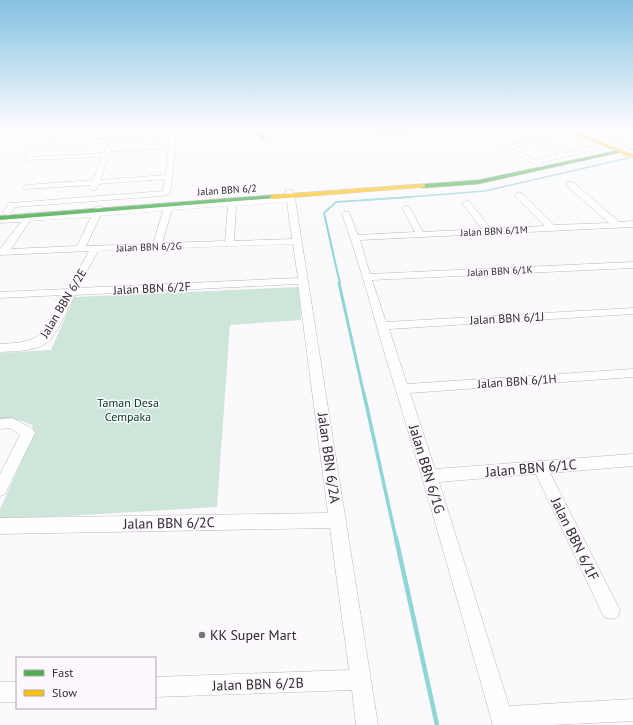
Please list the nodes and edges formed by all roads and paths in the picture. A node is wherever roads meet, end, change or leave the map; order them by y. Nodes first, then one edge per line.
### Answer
1 (102, 164) edge
2 (170, 164) edge
3 (542, 164) edge
4 (544, 164) edge
5 (539, 165) junction
6 (169, 177) junction
7 (96, 182) junction
8 (570, 184) dead end
9 (27, 187) dead end
10 (519, 194) dead end
11 (290, 196) junction
12 (466, 203) dead end
13 (232, 204) junction
14 (86, 206) junction
15 (406, 208) dead end
16 (168, 209) junction
17 (98, 210) junction
18 (346, 214) dead end
19 (2, 215) edge
20 (28, 219) junction
21 (0, 221) edge
22 (633, 224) edge
23 (617, 225) junction
24 (552, 228) junction
25 (488, 231) junction
26 (420, 234) junction
27 (355, 238) junction
28 (297, 240) junction
29 (229, 243) junction
30 (157, 246) junction
31 (80, 249) junction
32 (95, 249) junction
33 (2, 252) edge
34 (633, 265) edge
35 (366, 277) junction
36 (303, 282) junction
37 (71, 292) junction
38 (0, 295) edge
39 (633, 311) edge
40 (382, 326) junction
41 (0, 348) edge
42 (633, 373) edge
43 (402, 389) junction
44 (0, 424) edge
45 (633, 460) edge
46 (540, 467) junction
47 (430, 476) junction
48 (0, 489) edge
49 (338, 520) junction
50 (0, 526) edge
51 (611, 610) dead end
52 (361, 680) junction
53 (156, 687) edge
54 (0, 692) edge
55 (16, 692) edge
56 (633, 710) edge
57 (503, 721) edge
58 (367, 725) edge

1 - 7 street
2 - 6 street
3 - 5 street
4 - 5 street, Jalan BBN 6/2
5 - 11 street, Jalan BBN 6/2
6 - 7 street
6 - 14 street
7 - 9 street
7 - 14 street
8 - 23 street
10 - 24 street
11 - 13 street
11 - 17 street, Jalan BBN 6/2
11 - 28 street, Jalan BBN 6/2A
12 - 25 street
13 - 16 street
13 - 29 street
14 - 17 street, Jalan BBN 6/2
14 - 19 street, Jalan BBN 6/2
14 - 19 street
15 - 26 street
16 - 17 street
16 - 30 street
17 - 20 street
17 - 31 street
18 - 27 street, Jalan BBN 6/1G
20 - 21 street
20 - 33 street
22 - 23 street, Jalan BBN 6/1M
23 - 24 street, Jalan BBN 6/1M
24 - 25 street, Jalan BBN 6/1M
25 - 26 street, Jalan BBN 6/1M
26 - 27 street, Jalan BBN 6/1M
27 - 35 street, Jalan BBN 6/1G
28 - 29 street, Jalan BBN 6/2G
28 - 36 street, Jalan BBN 6/2A
29 - 30 street, Jalan BBN 6/2G
30 - 32 street, Jalan BBN 6/2G
31 - 32 street, Jalan BBN 6/2G
31 - 33 street, Jalan BBN 6/2G
32 - 37 street, Jalan BBN 6/2E
34 - 35 street, Jalan BBN 6/1K
35 - 40 street, Jalan BBN 6/1G
36 - 37 street, Jalan BBN 6/2F
36 - 49 street, Jalan BBN 6/2A
37 - 38 street, Jalan BBN 6/2F
37 - 41 street, Jalan BBN 6/2E
39 - 40 street, Jalan BBN 6/1J
40 - 43 street, Jalan BBN 6/1G
42 - 43 street, Jalan BBN 6/1H
43 - 47 street, Jalan BBN 6/1G
44 - 48 street
45 - 46 street, Jalan BBN 6/1C
46 - 47 street, Jalan BBN 6/1C
46 - 51 street, Jalan BBN 6/1F
47 - 57 street, Jalan BBN 6/1G
49 - 50 street, Jalan BBN 6/2C
49 - 52 street, Jalan BBN 6/2A
52 - 53 street, Jalan BBN 6/2B
52 - 58 street, Jalan BBN 6/2A
54 - 55 street
56 - 57 street

